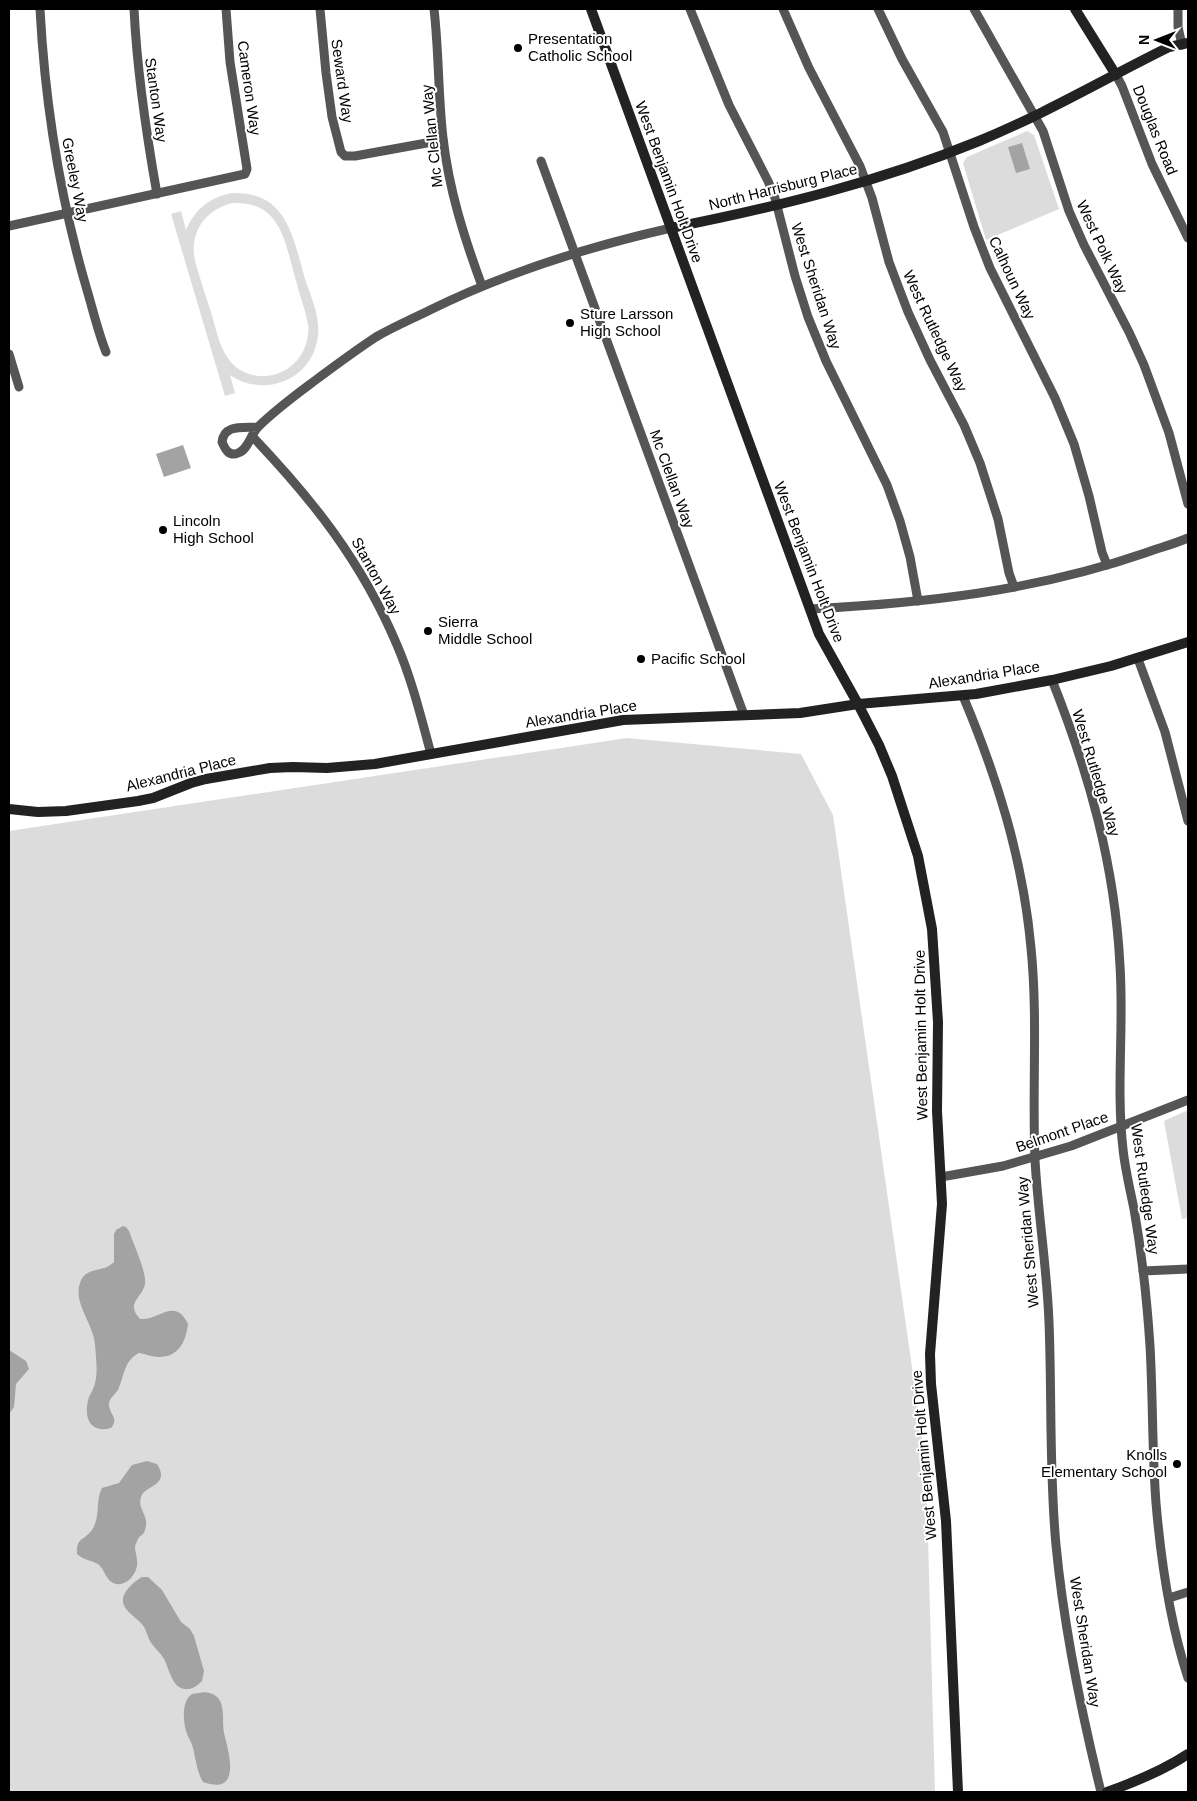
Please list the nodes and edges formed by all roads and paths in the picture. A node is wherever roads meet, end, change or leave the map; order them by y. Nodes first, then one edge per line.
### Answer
1 (40, 9) edge
2 (134, 9) edge
3 (226, 9) edge
4 (320, 9) edge
5 (434, 9) edge
6 (591, 9) edge
7 (690, 9) edge
8 (783, 9) edge
9 (878, 9) edge
10 (974, 9) edge
11 (1075, 9) edge
12 (1178, 9) edge
13 (1185, 44) edge
14 (1116, 75) junction
15 (1035, 116) junction
16 (443, 140) junction
17 (950, 152) junction
18 (541, 161) dead end
19 (866, 182) junction
20 (157, 194) junction
21 (777, 206) junction
22 (67, 214) junction
23 (9, 226) edge
24 (671, 228) junction
25 (1188, 238) edge
26 (575, 253) junction
27 (482, 286) junction
28 (106, 352) dead end
29 (9, 354) edge
30 (18, 387) dead end
31 (255, 431) joint
32 (1188, 504) edge
33 (1188, 538) edge
34 (1107, 565) junction
35 (1014, 588) junction
36 (918, 601) junction
37 (810, 608) junction
38 (1188, 642) edge
39 (1138, 659) junction
40 (1052, 680) junction
41 (963, 696) junction
42 (858, 704) junction
43 (744, 715) junction
44 (431, 754) junction
45 (9, 809) edge
46 (1188, 821) edge
47 (1188, 1100) edge
48 (1121, 1127) junction
49 (1035, 1157) junction
50 (941, 1177) junction
51 (1188, 1269) edge
52 (1143, 1271) junction
53 (1188, 1592) edge
54 (1169, 1598) junction
55 (1188, 1678) edge
56 (1188, 1754) edge
57 (958, 1792) edge
58 (1101, 1792) edge
59 (1107, 1792) edge

1 - 22 street, Greeley Way
2 - 20 street, Stanton Way
3 - 20 street, Cameron Way
4 - 16 street, Seward Way
5 - 16 street, Mc Clellan Way
6 - 24 street, West Benjamin Holt Drive
7 - 21 street, West Sheridan Way
8 - 19 street, West Rutledge Way
9 - 17 street, Calhoun Way
10 - 15 street, West Polk Way
11 - 14 street, Douglas Road
12 - 13 street
13 - 14 street, North Harrisburg Place
14 - 15 street, North Harrisburg Place
14 - 25 street, Douglas Road
15 - 17 street, North Harrisburg Place
15 - 32 street, West Polk Way
16 - 27 street, Mc Clellan Way
17 - 19 street, North Harrisburg Place
17 - 34 street, Calhoun Way
18 - 26 street, Mc Clellan Way
19 - 21 street, North Harrisburg Place
19 - 35 street, West Rutledge Way
20 - 22 street
21 - 24 street, North Harrisburg Place
21 - 36 street, West Sheridan Way
22 - 23 street
22 - 28 street, Greeley Way
24 - 26 street, North Harrisburg Place
24 - 37 street, West Benjamin Holt Drive
26 - 27 street, North Harrisburg Place
26 - 43 street, Mc Clellan Way
27 - 31 street, North Harrisburg Place
29 - 30 street
31 - 44 street, Stanton Way
33 - 34 street
34 - 35 street
35 - 36 street
36 - 37 street
37 - 42 street, West Benjamin Holt Drive
38 - 39 street, Alexandria Place
39 - 40 street, Alexandria Place
39 - 46 street
40 - 41 street, Alexandria Place
40 - 48 street, West Rutledge Way
41 - 42 street, Alexandria Place
41 - 49 street, West Sheridan Way
42 - 43 street, Alexandria Place
42 - 50 street, West Benjamin Holt Drive
43 - 44 street, Alexandria Place
44 - 45 street, Alexandria Place
47 - 48 street, Belmont Place
48 - 49 street, Belmont Place
48 - 52 street, West Rutledge Way
49 - 50 street, Belmont Place
49 - 58 street, West Sheridan Way
50 - 57 street, West Benjamin Holt Drive
51 - 52 street
52 - 54 street, West Rutledge Way
53 - 54 street
54 - 55 street, West Rutledge Way
56 - 59 street

